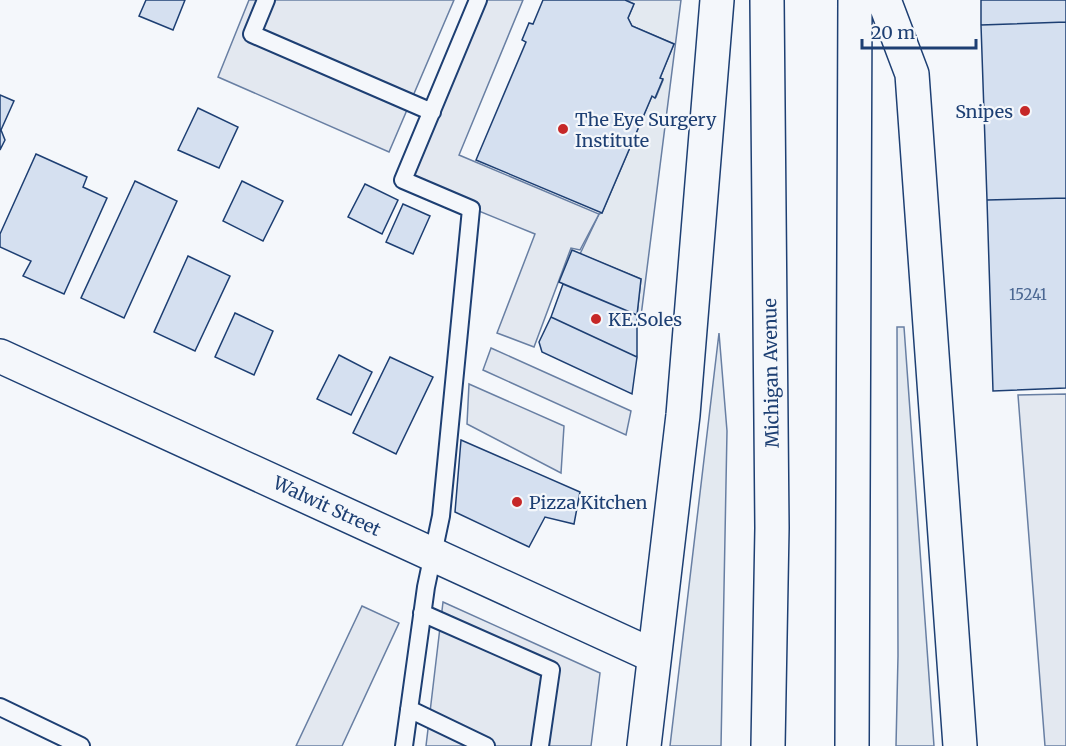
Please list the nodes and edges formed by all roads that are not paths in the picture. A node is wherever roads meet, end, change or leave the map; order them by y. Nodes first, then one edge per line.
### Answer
1 (266, 0) edge
2 (717, 0) edge
3 (767, 0) edge
4 (855, 0) edge
5 (884, 0) edge
6 (474, 1) edge
7 (432, 112) junction
8 (0, 356) edge
9 (433, 555) junction
10 (422, 613) junction
11 (654, 656) junction
12 (0, 707) edge
13 (409, 709) junction
14 (81, 746) edge
15 (404, 746) edge
16 (486, 746) edge
17 (540, 746) edge
18 (644, 746) edge
19 (768, 746) edge
20 (852, 746) edge
21 (960, 746) edge

1 - 7 lane
2 - 11 main road
3 - 19 main road, Michigan Avenue
4 - 20 main road
5 - 21 main road
6 - 7 lane
7 - 9 lane
8 - 9 main road, Walwit Street
9 - 10 lane
9 - 11 main road, Walwit Street
10 - 13 lane
10 - 17 lane
11 - 18 main road
12 - 14 lane
13 - 15 lane
13 - 16 lane

